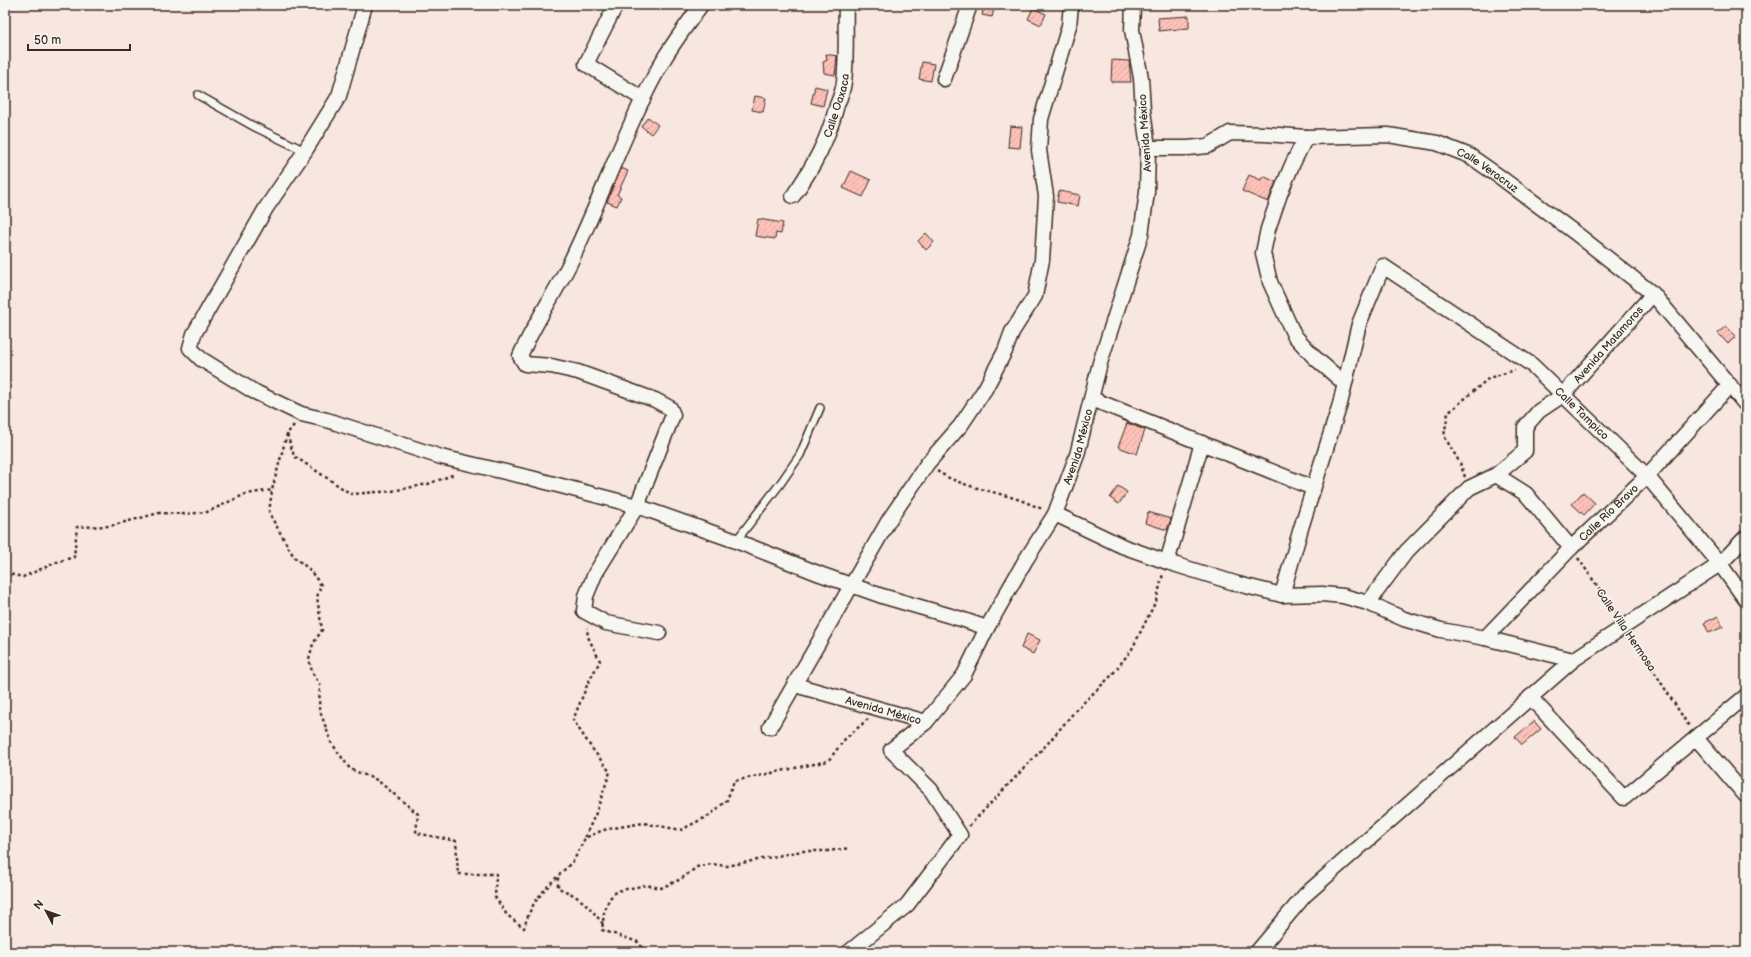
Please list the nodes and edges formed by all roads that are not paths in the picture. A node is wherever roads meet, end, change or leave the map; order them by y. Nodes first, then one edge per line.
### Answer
1 (365, 5) edge
2 (616, 5) edge
3 (701, 5) edge
4 (846, 5) edge
5 (970, 5) edge
6 (1071, 5) edge
7 (1133, 5) edge
8 (944, 80) dead end
9 (198, 95) dead end
10 (643, 99) junction
11 (1306, 137) junction
12 (1148, 148) junction
13 (305, 151) junction
14 (794, 196) dead end
15 (1653, 294) junction
16 (1344, 383) junction
17 (1730, 385) junction
18 (1564, 395) junction
19 (1092, 399) junction
20 (1746, 405) edge
21 (820, 408) dead end
22 (1202, 443) junction
23 (1496, 475) junction
24 (1647, 476) junction
25 (1313, 488) junction
26 (637, 506) junction
27 (1055, 514) junction
28 (1746, 537) edge
29 (736, 541) junction
30 (1571, 548) junction
31 (1167, 562) junction
32 (1720, 564) junction
33 (851, 585) junction
34 (1282, 595) junction
35 (1746, 600) edge
36 (1368, 603) junction
37 (987, 628) junction
38 (659, 633) dead end
39 (1485, 638) junction
40 (1573, 660) junction
41 (795, 685) junction
42 (1746, 696) edge
43 (1530, 697) junction
44 (926, 722) junction
45 (770, 727) dead end
46 (1696, 738) junction
47 (1746, 796) edge
48 (849, 952) edge
49 (1257, 952) edge

1 - 13 street
2 - 10 street
3 - 10 street
4 - 14 street, Calle Oaxaca
5 - 8 street
6 - 33 street
7 - 12 street, Avenida México
9 - 13 lane
10 - 26 street
11 - 12 street, Calle Veracruz
11 - 15 street, Calle Veracruz
11 - 16 street
12 - 19 street, Avenida México
13 - 26 street
15 - 17 street, Calle Veracruz
15 - 18 street, Avenida Matamoros
16 - 18 street, Calle Tampico
16 - 25 street
17 - 20 street, Calle Veracruz
17 - 24 street, Calle Río Bravo
18 - 23 street, Avenida Matamoros
18 - 24 street, Calle Tampico
19 - 22 street
19 - 27 street, Avenida México
21 - 29 lane
22 - 25 street
22 - 31 street
23 - 30 street
23 - 36 street
24 - 30 street, Calle Río Bravo
24 - 32 street, Calle Tampico
25 - 34 street
26 - 29 street
26 - 38 street
27 - 31 street
27 - 37 street, Avenida México
28 - 32 street
29 - 33 street
30 - 39 street, Calle Río Bravo
31 - 34 street
32 - 35 street, Calle Tampico
32 - 40 street
33 - 37 street
33 - 41 street
34 - 36 street
36 - 39 street
37 - 44 street, Avenida México
39 - 40 street
40 - 43 street
41 - 44 street, Avenida México
41 - 45 street
42 - 46 street
43 - 46 street
43 - 49 street
44 - 48 street
46 - 47 street

